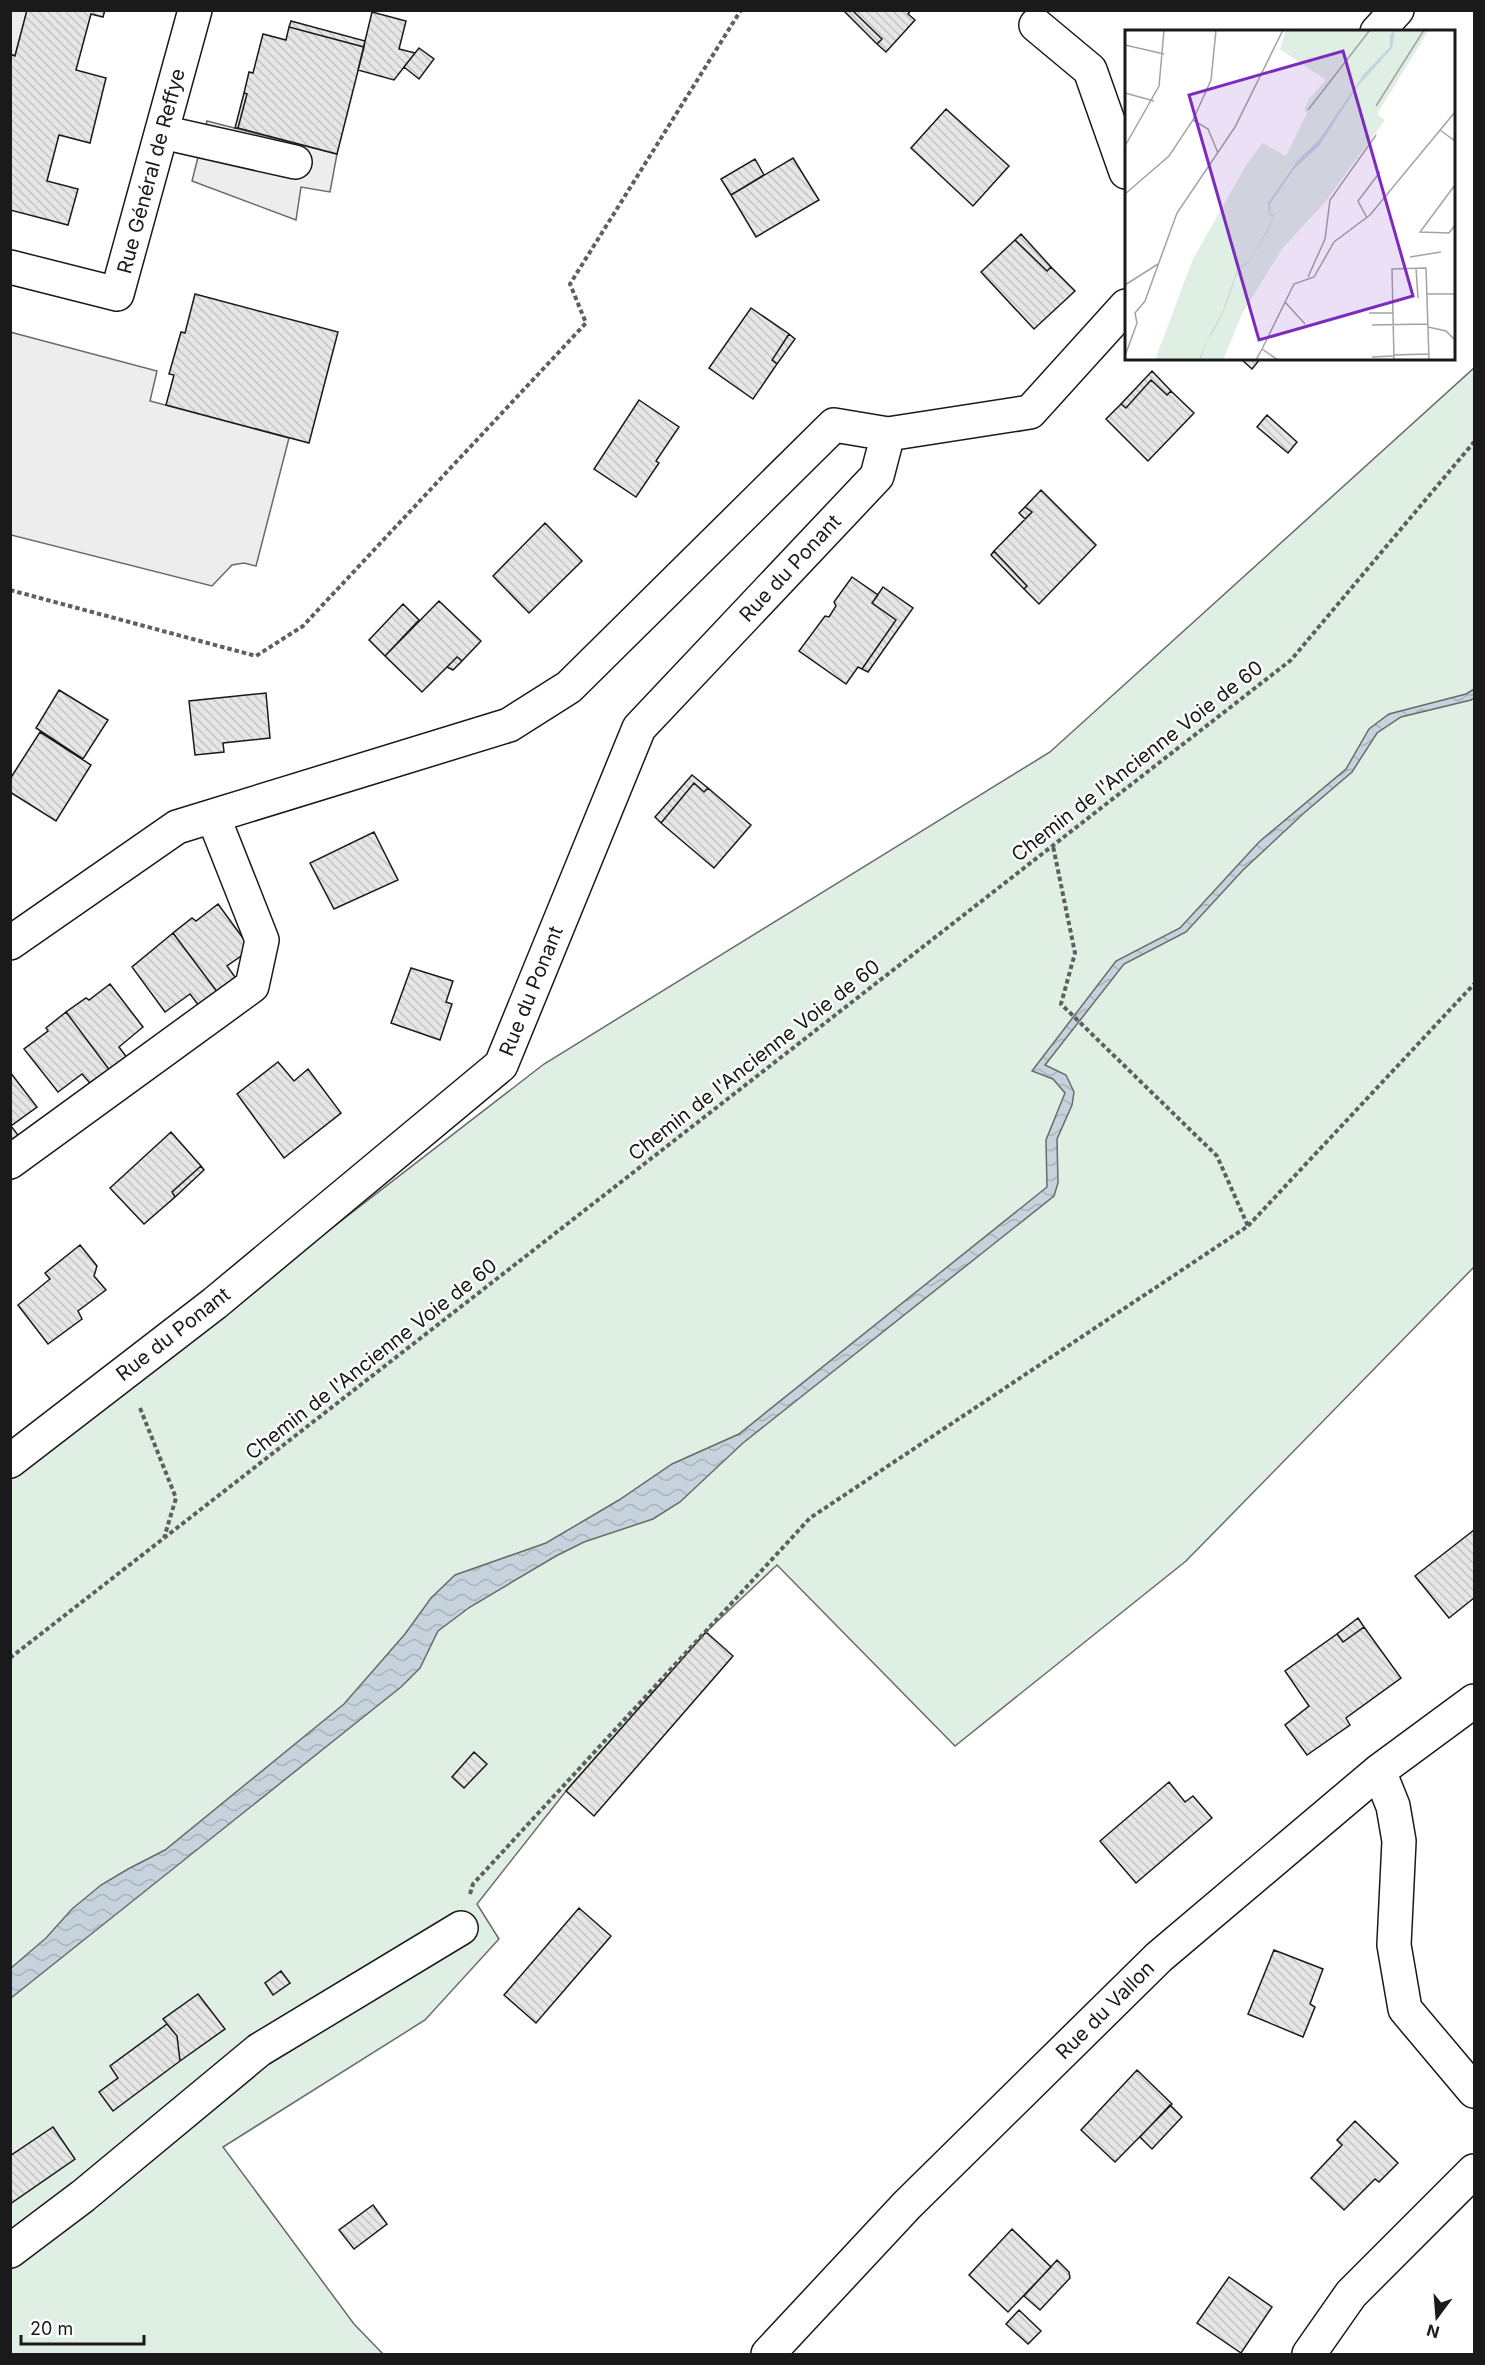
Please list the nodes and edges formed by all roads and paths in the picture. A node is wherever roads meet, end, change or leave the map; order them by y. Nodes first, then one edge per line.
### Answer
1 (195, 10) edge
2 (741, 10) edge
3 (1396, 10) edge
4 (1036, 25) dead end
5 (1379, 30) edge
6 (162, 132) junction
7 (296, 162) dead end
8 (1125, 169) edge
9 (10, 267) edge
10 (1125, 307) edge
11 (888, 434) junction
12 (1474, 442) edge
13 (10, 590) edge
14 (213, 816) junction
15 (1053, 846) junction
16 (10, 943) edge
17 (1474, 984) edge
18 (10, 1162) edge
19 (1248, 1226) junction
20 (136, 1398) dead end
21 (10, 1461) edge
22 (163, 1539) junction
23 (10, 1658) edge
24 (1474, 1701) edge
25 (1379, 1771) junction
26 (461, 1928) joint
27 (1474, 2091) edge
28 (1474, 2171) edge
29 (10, 2251) edge
30 (768, 2355) edge
31 (1309, 2355) edge

1 - 6 street, Rue Général de Reffye
2 - 13 path
3 - 5 street
4 - 8 street
6 - 7 street
6 - 9 street, Rue Général de Reffye
10 - 11 street
11 - 14 street
11 - 21 street, Rue du Ponant
12 - 15 path, Chemin de l'Ancienne Voie de 60
14 - 16 street
14 - 18 street
15 - 19 path
15 - 22 path, Chemin de l'Ancienne Voie de 60
17 - 19 path
19 - 26 path
20 - 22 path
22 - 23 path, Chemin de l'Ancienne Voie de 60
24 - 25 street, Rue du Vallon
25 - 27 street
25 - 30 street, Rue du Vallon
26 - 29 street
28 - 31 street

